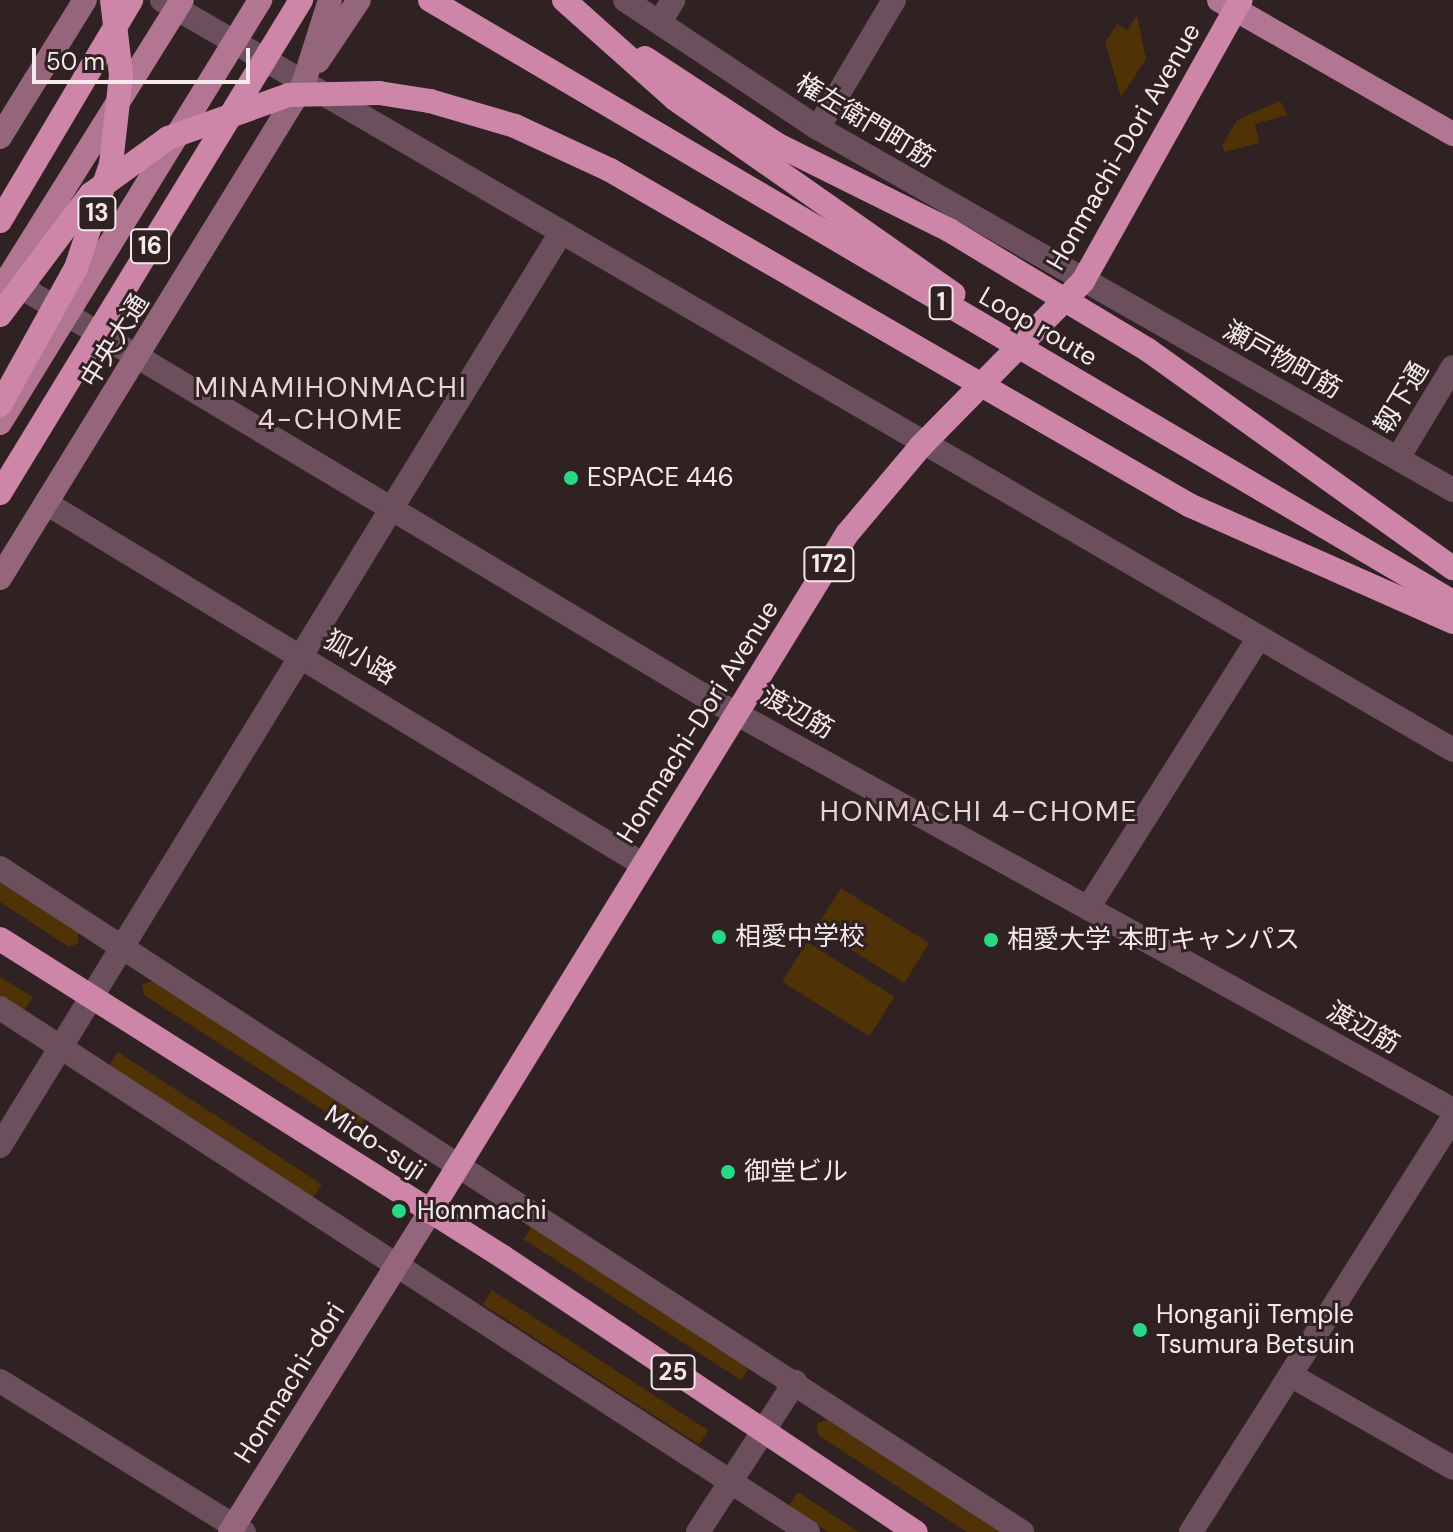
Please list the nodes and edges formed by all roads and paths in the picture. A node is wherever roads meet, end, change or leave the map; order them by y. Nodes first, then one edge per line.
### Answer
1 (85, 0) edge
2 (112, 0) edge
3 (131, 0) edge
4 (162, 0) edge
5 (182, 0) edge
6 (260, 0) edge
7 (301, 0) edge
8 (330, 0) edge
9 (359, 0) edge
10 (430, 0) edge
11 (550, 0) edge
12 (564, 0) edge
13 (625, 0) edge
14 (673, 0) edge
15 (894, 0) edge
16 (1232, 3) edge
17 (660, 22) junction
18 (303, 85) junction
19 (818, 128) junction
20 (1453, 134) edge
21 (0, 137) edge
22 (0, 221) edge
23 (559, 236) junction
24 (0, 274) edge
25 (1083, 281) junction
26 (0, 291) edge
27 (0, 315) edge
28 (140, 357) junction
29 (1453, 367) edge
30 (1077, 382) junction
31 (0, 405) edge
32 (0, 423) edge
33 (921, 446) junction
34 (1398, 458) junction
35 (1453, 490) edge
36 (0, 493) edge
37 (46, 503) junction
38 (391, 511) junction
39 (1453, 568) edge
40 (0, 578) edge
41 (1453, 602) edge
42 (1453, 622) edge
43 (1257, 641) junction
44 (301, 656) junction
45 (737, 712) junction
46 (1453, 750) edge
47 (642, 864) junction
48 (0, 868) edge
49 (1088, 908) junction
50 (0, 939) edge
51 (126, 950) junction
52 (95, 999) junction
53 (0, 1008) edge
54 (62, 1049) junction
55 (1453, 1110) edge
56 (1453, 1118) edge
57 (0, 1146) edge
58 (461, 1162) junction
59 (430, 1212) junction
60 (398, 1263) junction
61 (1292, 1376) junction
62 (0, 1381) edge
63 (795, 1382) junction
64 (763, 1432) junction
65 (1453, 1468) edge
66 (730, 1481) junction
67 (236, 1530) edge
68 (698, 1532) edge
69 (808, 1532) edge
70 (916, 1532) edge
71 (1022, 1532) edge
72 (1191, 1532) edge

1 - 21 street
2 - 31 highway, 13, bridge
3 - 22 highway
4 - 18 street
5 - 26 main road, bridge
6 - 32 main road, bridge
7 - 36 highway, 16, bridge
8 - 18 street, 中央大通
9 - 18 street
10 - 30 highway, Loop route / 1, bridge
11 - 39 highway, bridge
12 - 30 highway, bridge
13 - 17 street, 権左衛門町筋
14 - 17 street
15 - 19 street
16 - 20 main road
16 - 25 highway, Honmachi-Dori Avenue / 172
17 - 19 street, 権左衛門町筋
18 - 23 street
18 - 28 street, 中央大通
19 - 25 street, 権左衛門町筋
23 - 33 street
23 - 38 street
24 - 28 street, 渡辺筋
25 - 33 highway, Honmachi-Dori Avenue / 172
25 - 34 street, 瀬戸物町筋
27 - 42 highway, 1, bridge
28 - 37 street, 中央大通
28 - 38 street, 渡辺筋
29 - 34 street, 靱下通
30 - 41 highway, Loop route / 1, bridge
33 - 43 street
33 - 45 highway, Honmachi-Dori Avenue / 172
34 - 35 street, 瀬戸物町筋
37 - 40 street, 中央大通
37 - 44 street, 狐小路
38 - 44 street
38 - 45 street, 渡辺筋
43 - 46 street
43 - 49 street
44 - 47 street, 狐小路
44 - 51 street
45 - 47 highway, Honmachi-Dori Avenue / 172
45 - 49 street, 渡辺筋
47 - 58 highway, Honmachi-Dori Avenue / 172
48 - 51 street
49 - 55 street, 渡辺筋
50 - 52 highway, Mido-suji / 25
51 - 52 street
51 - 58 street
52 - 54 street
52 - 59 highway, Mido-suji / 25
53 - 54 street
54 - 57 street
54 - 60 street
56 - 61 street
58 - 59 highway, Honmachi-Dori Avenue / 172
58 - 63 street
59 - 60 street, Honmachi-Dori Avenue
59 - 64 highway, Mido-suji / 25
60 - 66 street
60 - 67 street, Honmachi-dori
61 - 65 street
61 - 72 street
62 - 67 street
63 - 64 street
63 - 71 street
64 - 66 street
64 - 70 highway, Mido-suji / 25
66 - 68 street
66 - 69 street

